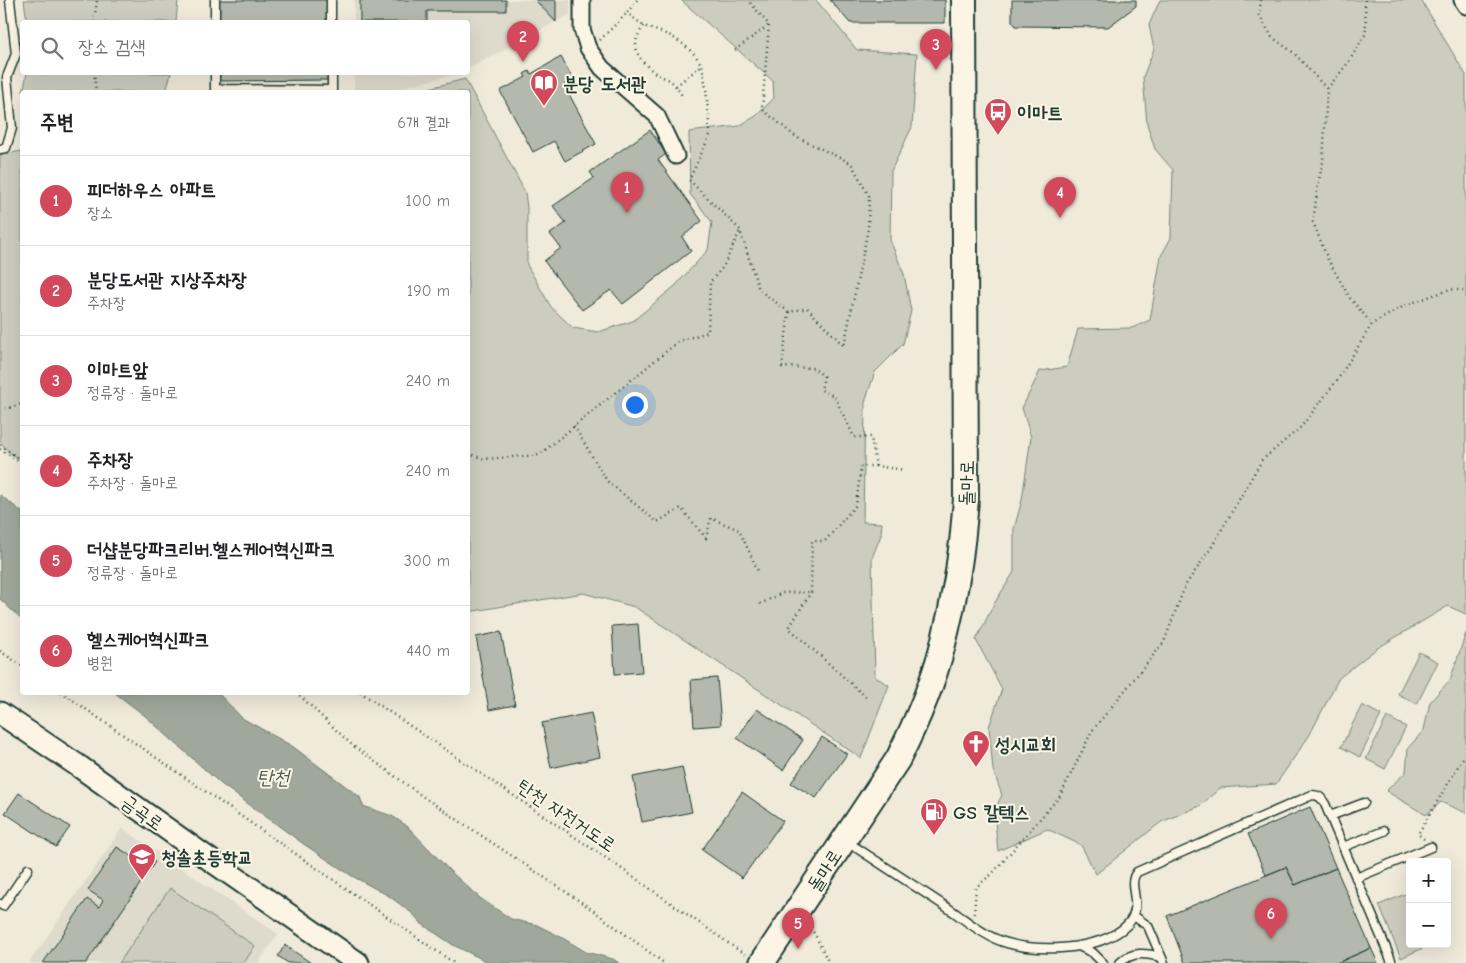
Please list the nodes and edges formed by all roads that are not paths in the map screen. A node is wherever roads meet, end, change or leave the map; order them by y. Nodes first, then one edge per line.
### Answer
1 (10, 0) edge
2 (214, 0) edge
3 (331, 0) edge
4 (582, 0) edge
5 (964, 0) edge
6 (1462, 0) edge
7 (1466, 6) edge
8 (215, 20) edge
9 (331, 20) edge
10 (215, 75) edge
11 (332, 75) edge
12 (332, 90) edge
13 (332, 90) edge
14 (0, 149) edge
15 (676, 156) dead end
16 (0, 713) edge
17 (1364, 803) dead end
18 (1330, 816) junction
19 (1384, 832) dead end
20 (844, 840) junction
21 (1431, 847) road end
22 (1343, 848) junction
23 (28, 869) dead end
24 (1356, 878) junction
25 (0, 904) edge
26 (1134, 916) junction
27 (1079, 946) junction
28 (756, 960) edge
29 (1162, 960) edge
30 (1391, 960) dead end
31 (358, 963) edge
32 (1103, 963) edge
33 (1120, 963) edge

1 - 14 lane
2 - 8 lane
3 - 9 lane
4 - 15 street
5 - 20 main road, 돌마로
6 - 7 street
10 - 12 lane
11 - 13 lane
16 - 31 main road, 금곡로
17 - 18 lane
18 - 22 lane
18 - 26 lane
19 - 22 lane
20 - 27 lane
20 - 28 main road, 돌마로
21 - 24 lane
22 - 24 lane
23 - 25 lane
24 - 30 lane
26 - 27 lane
26 - 29 lane
27 - 32 lane
29 - 33 lane

